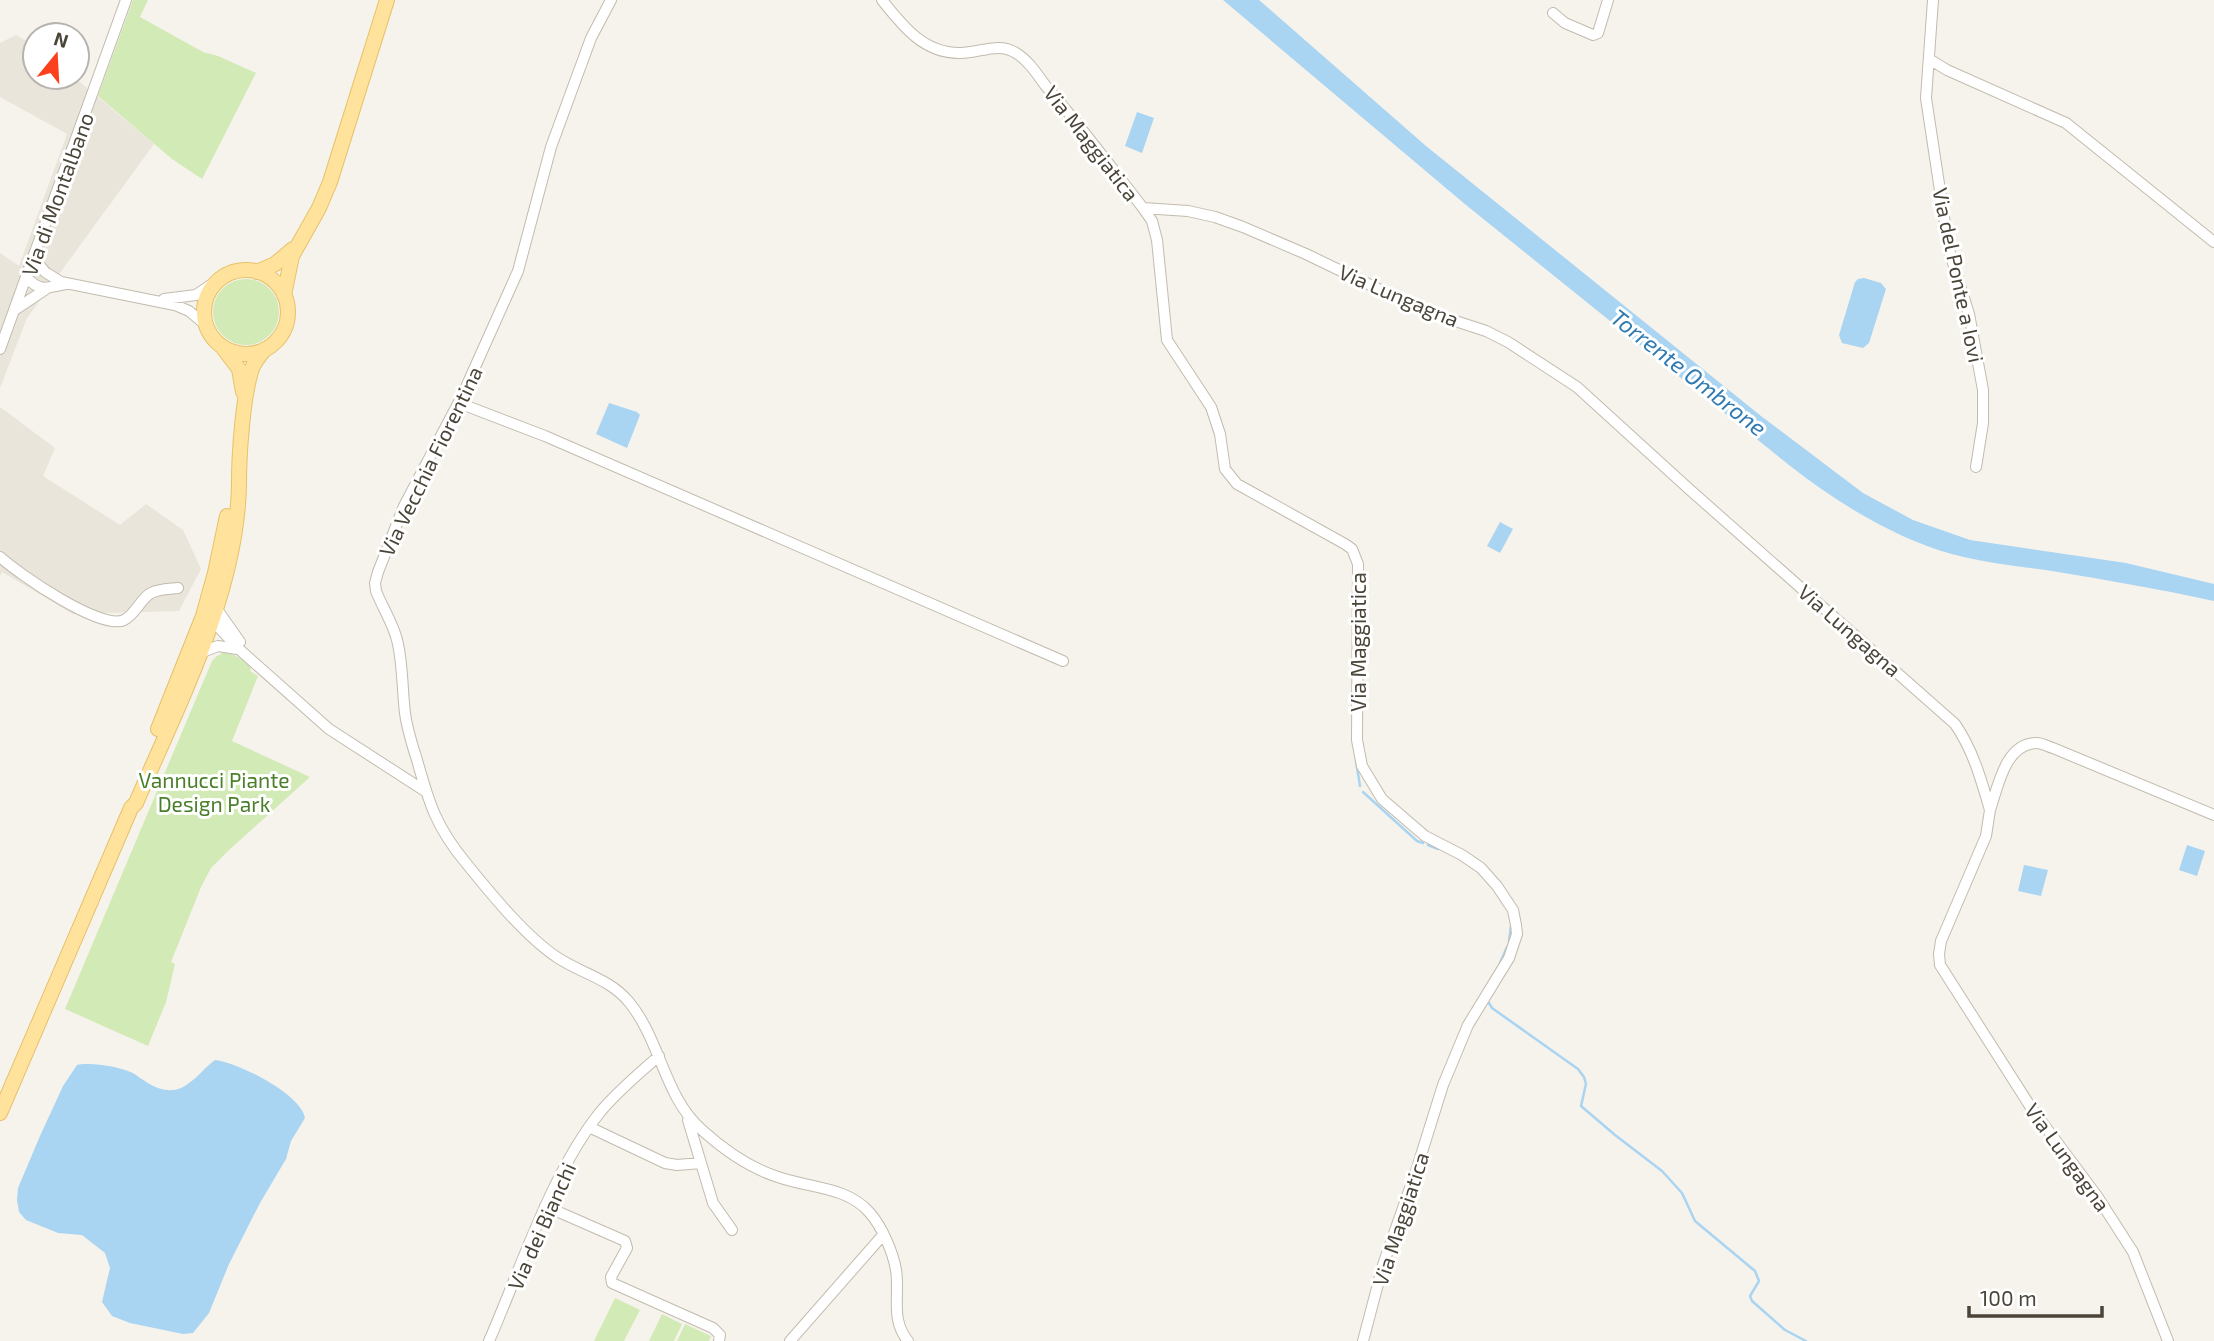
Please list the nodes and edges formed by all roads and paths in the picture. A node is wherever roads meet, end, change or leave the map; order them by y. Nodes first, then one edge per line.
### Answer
1 (126, 0) edge
2 (387, 0) edge
3 (611, 0) edge
4 (882, 0) edge
5 (1608, 0) edge
6 (1933, 0) edge
7 (1553, 13) dead end
8 (1929, 59) junction
9 (1143, 208) junction
10 (2214, 242) edge
11 (297, 246) junction
12 (34, 258) junction
13 (257, 271) junction
14 (51, 277) junction
15 (27, 278) junction
16 (219, 280) junction
17 (69, 284) junction
18 (47, 289) junction
19 (284, 295) junction
20 (147, 299) junction
21 (14, 311) junction
22 (207, 326) junction
23 (221, 345) junction
24 (0, 349) edge
25 (265, 349) junction
26 (459, 403) junction
27 (245, 407) junction
28 (1976, 467) dead end
29 (0, 557) edge
30 (178, 588) dead end
31 (211, 611) junction
32 (240, 650) junction
33 (200, 653) junction
34 (1063, 662) dead end
35 (264, 671) junction
36 (425, 791) junction
37 (131, 808) junction
38 (1990, 810) junction
39 (2214, 816) edge
40 (659, 1056) junction
41 (0, 1113) edge
42 (687, 1115) junction
43 (589, 1127) junction
44 (694, 1140) junction
45 (701, 1163) junction
46 (682, 1165) junction
47 (545, 1206) junction
48 (732, 1230) dead end
49 (883, 1235) junction
50 (489, 1341) edge
51 (719, 1341) edge
52 (790, 1341) edge
53 (908, 1341) edge
54 (1363, 1341) edge
55 (2168, 1341) edge

1 - 12 street, Via di Montalbano
2 - 11 main road
3 - 26 street, Via Vecchia Fiorentina
4 - 9 street, Via Maggiatica
5 - 7 street
6 - 8 street, Via del Ponte a Iovi
8 - 10 street
8 - 28 street, Via del Ponte a Iovi
9 - 38 street, Via Lungagna
9 - 54 street, Via Maggiatica
11 - 13 main road
11 - 19 main road
12 - 14 street
12 - 15 street, Via di Montalbano
13 - 16 main road
13 - 19 main road
14 - 15 street
14 - 17 street
15 - 18 street
15 - 21 street, Via di Montalbano
16 - 20 street
16 - 22 main road
17 - 18 street
17 - 20 street
18 - 21 street
19 - 25 main road
20 - 22 street
21 - 24 street, Via di Montalbano
22 - 23 main road
23 - 25 main road
23 - 27 main road
25 - 27 main road
26 - 34 street
26 - 36 street, Via Vecchia Fiorentina
27 - 31 main road
29 - 30 street
31 - 32 street
31 - 33 main road
31 - 35 street
31 - 37 main road
32 - 33 street
32 - 35 street
33 - 37 main road
35 - 36 street
36 - 40 street, Via Vecchia Fiorentina
37 - 41 main road
38 - 39 street
38 - 55 street, Via Lungagna
40 - 42 street, Via Vecchia Fiorentina
40 - 43 street, Via dei Bianchi
42 - 44 street
42 - 49 street, Via Vecchia Fiorentina
43 - 46 street
43 - 47 street, Via dei Bianchi
44 - 45 street
44 - 46 street
45 - 46 street
45 - 48 street
47 - 50 street, Via dei Bianchi
47 - 51 street
49 - 52 street
49 - 53 street, Via Vecchia Fiorentina

